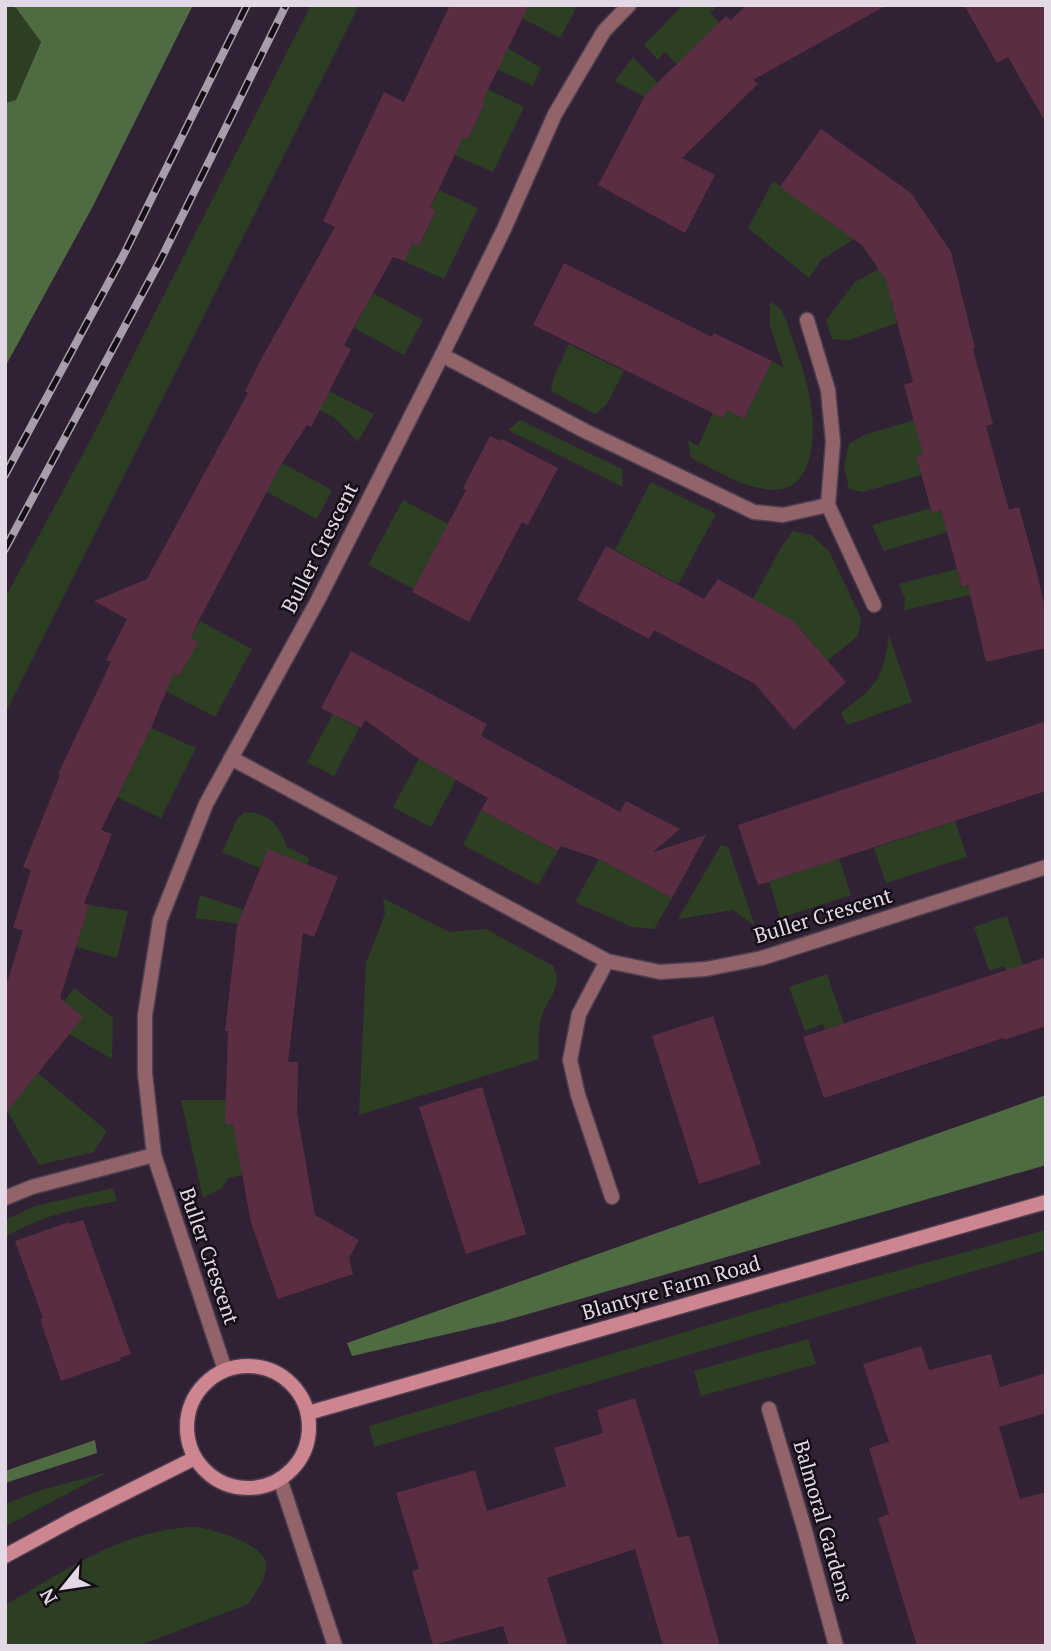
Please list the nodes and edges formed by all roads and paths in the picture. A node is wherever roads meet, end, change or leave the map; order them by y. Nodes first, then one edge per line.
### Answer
1 (629, 5) edge
2 (807, 320) dead end
3 (442, 355) junction
4 (828, 505) junction
5 (874, 605) dead end
6 (231, 758) junction
7 (1046, 867) edge
8 (607, 961) junction
9 (154, 1155) junction
10 (612, 1197) dead end
11 (5, 1198) edge
12 (1046, 1202) edge
13 (225, 1370) junction
14 (769, 1409) dead end
15 (308, 1413) junction
16 (195, 1458) junction
17 (280, 1479) junction
18 (5, 1556) edge
19 (335, 1646) edge
20 (836, 1646) edge

1 - 3 street, Buller Crescent
2 - 4 street
3 - 4 street
3 - 6 street, Buller Crescent
4 - 5 street
6 - 8 street, Buller Crescent
6 - 9 street, Buller Crescent
7 - 8 street, Buller Crescent
8 - 10 street
9 - 11 street
9 - 13 street, Buller Crescent
12 - 15 main road, Blantyre Farm Road
13 - 15 main road
13 - 16 main road
14 - 20 street, Balmoral Gardens
15 - 17 main road
16 - 17 main road
16 - 18 main road
17 - 19 street

